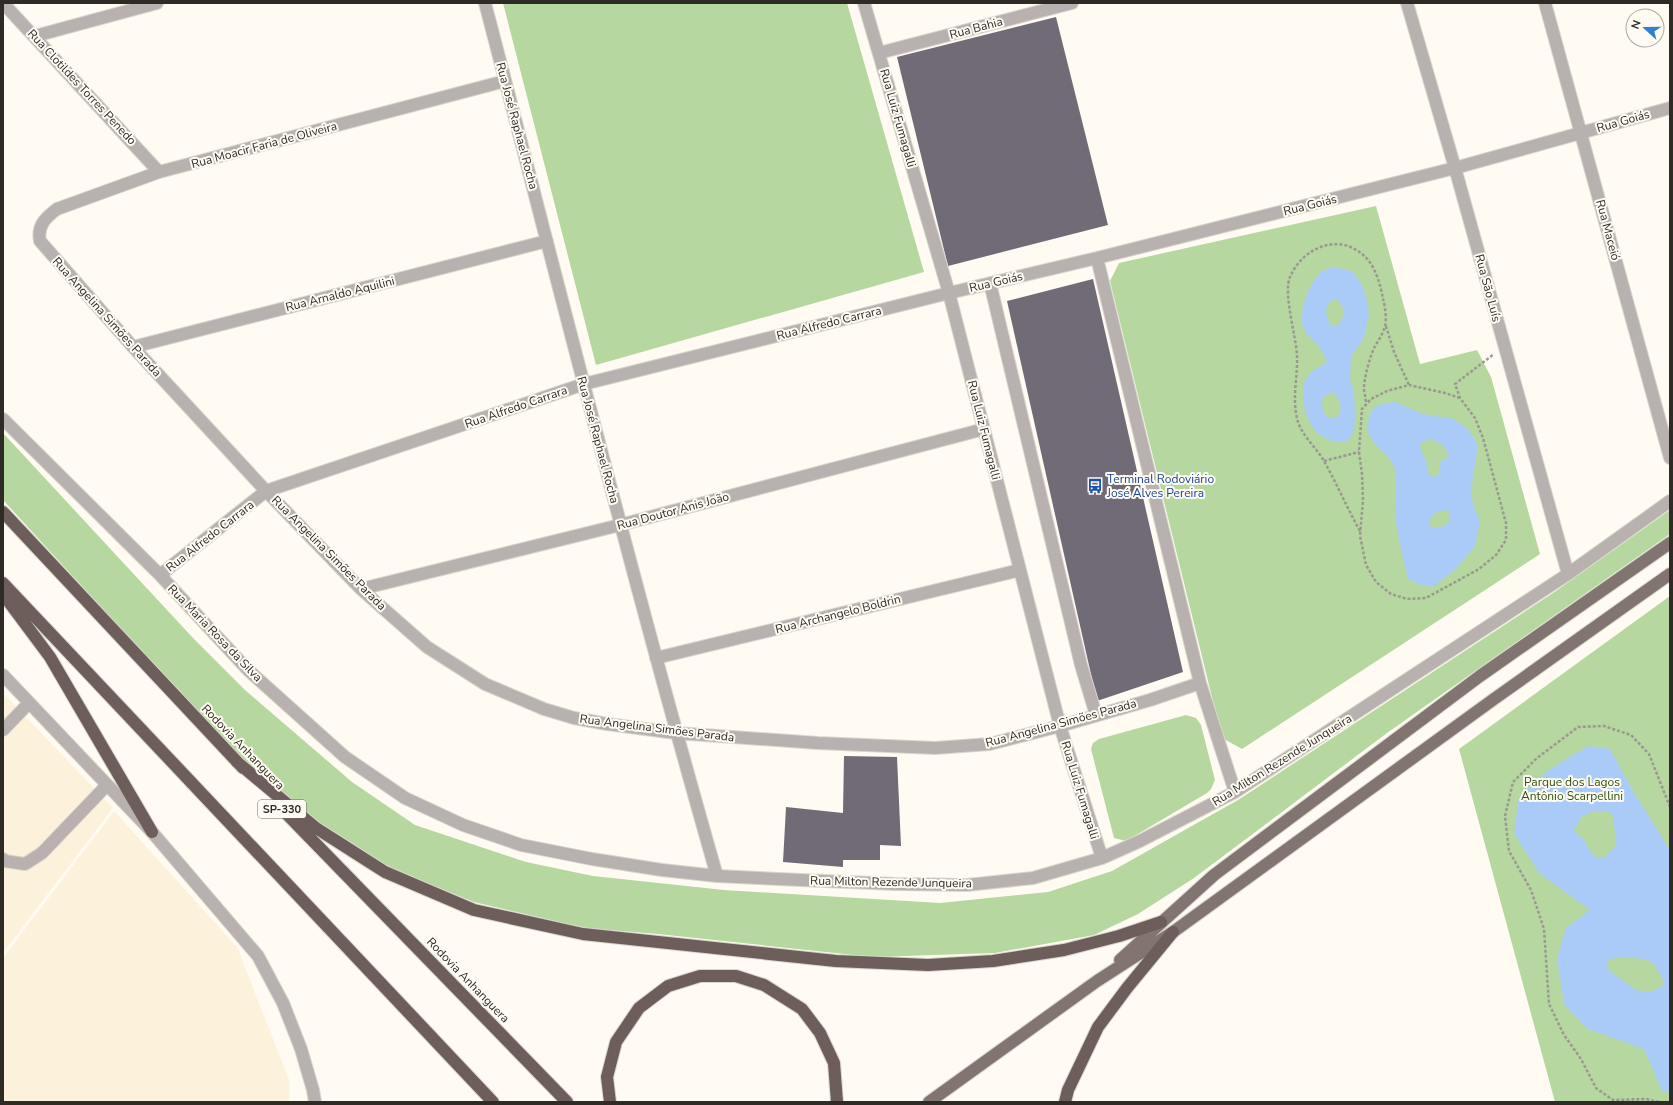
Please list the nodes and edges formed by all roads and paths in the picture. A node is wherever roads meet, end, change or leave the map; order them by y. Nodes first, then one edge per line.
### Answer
1 (3, 3) edge
2 (157, 3) edge
3 (485, 3) edge
4 (864, 3) edge
5 (1072, 3) edge
6 (1407, 3) edge
7 (1545, 3) edge
8 (35, 36) junction
9 (879, 53) junction
10 (505, 81) junction
11 (1670, 108) edge
12 (1581, 133) junction
13 (1455, 168) junction
14 (159, 172) junction
15 (39, 234) joint
16 (547, 241) junction
17 (1097, 258) junction
18 (990, 283) junction
19 (948, 293) junction
20 (1386, 325) junction
21 (1504, 346) junction
22 (133, 347) junction
23 (584, 384) junction
24 (1409, 385) junction
25 (1460, 398) junction
26 (1366, 404) junction
27 (3, 419) edge
28 (984, 429) junction
29 (1359, 452) junction
30 (1670, 458) edge
31 (1324, 461) junction
32 (266, 491) junction
33 (1670, 501) edge
34 (3, 512) edge
35 (620, 525) junction
36 (1360, 531) junction
37 (1670, 543) edge
38 (1020, 570) junction
39 (1568, 574) junction
40 (1670, 574) edge
41 (160, 575) junction
42 (3, 583) edge
43 (361, 590) junction
44 (3, 594) edge
45 (656, 658) junction
46 (3, 675) edge
47 (1200, 683) junction
48 (30, 703) junction
49 (1096, 715) junction
50 (1060, 726) junction
51 (3, 730) edge
52 (676, 733) junction
53 (237, 762) junction
54 (107, 785) junction
55 (1235, 792) junction
56 (405, 798) joint
57 (1670, 807) edge
58 (152, 832) junction
59 (1102, 858) junction
60 (3, 859) edge
61 (717, 876) junction
62 (1161, 922) junction
63 (1173, 932) junction
64 (1097, 981) junction
65 (1612, 1101) edge
66 (314, 1102) edge
67 (493, 1102) edge
68 (566, 1102) edge
69 (610, 1102) edge
70 (837, 1102) edge
71 (930, 1102) edge
72 (1065, 1102) edge
73 (1659, 1102) edge

1 - 8 street, Rua Clotildes Torres Penedo
2 - 8 street
3 - 10 street, Rua José Raphael Rocha
4 - 9 street, Rua Luiz Fumagalli
5 - 9 street, Rua Bahia
6 - 13 street, Rua São Luís
7 - 12 street, Rua Maceió
8 - 14 street, Rua Clotildes Torres Penedo
9 - 19 street, Rua Luiz Fumagalli
10 - 14 street, Rua Moacir Faria de Oliveira
10 - 16 street, Rua José Raphael Rocha
11 - 12 street, Rua Goiás
12 - 13 street, Rua Goiás
12 - 30 street, Rua Maceió
13 - 17 street, Rua Goiás
13 - 21 street, Rua São Luís
14 - 15 street, Rua Moacir Faria de Oliveira
15 - 22 street, Rua Angelina Simões Parada
16 - 22 street, Rua Arnaldo Aquilini
16 - 23 street, Rua José Raphael Rocha
17 - 18 street, Rua Goiás
17 - 47 street
18 - 19 street, Rua Goiás
18 - 49 street
19 - 23 street, Rua Alfredo Carrara
19 - 28 street, Rua Luiz Fumagalli
20 - 24 path
20 - 26 path
20 - 31 path
21 - 25 path
21 - 39 street, Rua São Luís
22 - 32 street, Rua Angelina Simões Parada
23 - 32 street, Rua Alfredo Carrara
23 - 35 street, Rua José Raphael Rocha
24 - 25 path
24 - 26 path
25 - 36 path
26 - 29 path
27 - 41 street, Rua Maria Rosa da Silva
28 - 35 street, Rua Doutor Anis João
28 - 38 street, Rua Luiz Fumagalli
29 - 31 path
29 - 36 path
31 - 36 path
32 - 41 street, Rua Alfredo Carrara
32 - 43 street, Rua Angelina Simões Parada
33 - 39 street, Rua Milton Rezende Junqueira
34 - 53 highway, Rodovia Anhanguera / SP-330
35 - 43 street, Rua Doutor Anis João
35 - 45 street, Rua José Raphael Rocha
37 - 62 main road
38 - 45 street, Rua Archangelo Boldrin
38 - 50 street, Rua Luiz Fumagalli
39 - 55 street, Rua Milton Rezende Junqueira
40 - 63 main road
41 - 56 street, Rua Maria Rosa da Silva
42 - 67 highway
43 - 52 street, Rua Angelina Simões Parada
44 - 58 highway
45 - 52 street, Rua José Raphael Rocha
46 - 48 street
47 - 49 street, Rua Angelina Simões Parada
47 - 55 street
48 - 51 street
48 - 54 street
49 - 50 street, Rua Angelina Simões Parada
50 - 52 street, Rua Angelina Simões Parada
50 - 59 street, Rua Luiz Fumagalli
52 - 61 street, Rua José Raphael Rocha
53 - 62 highway
53 - 68 highway, Rodovia Anhanguera / SP-330
54 - 58 street
54 - 60 street
55 - 59 street, Rua Milton Rezende Junqueira
56 - 61 street, Rua Milton Rezende Junqueira
57 - 65 path
58 - 66 street
59 - 61 street, Rua Milton Rezende Junqueira
62 - 64 main road
63 - 64 main road
63 - 72 highway
64 - 71 main road
65 - 73 path
69 - 70 highway

